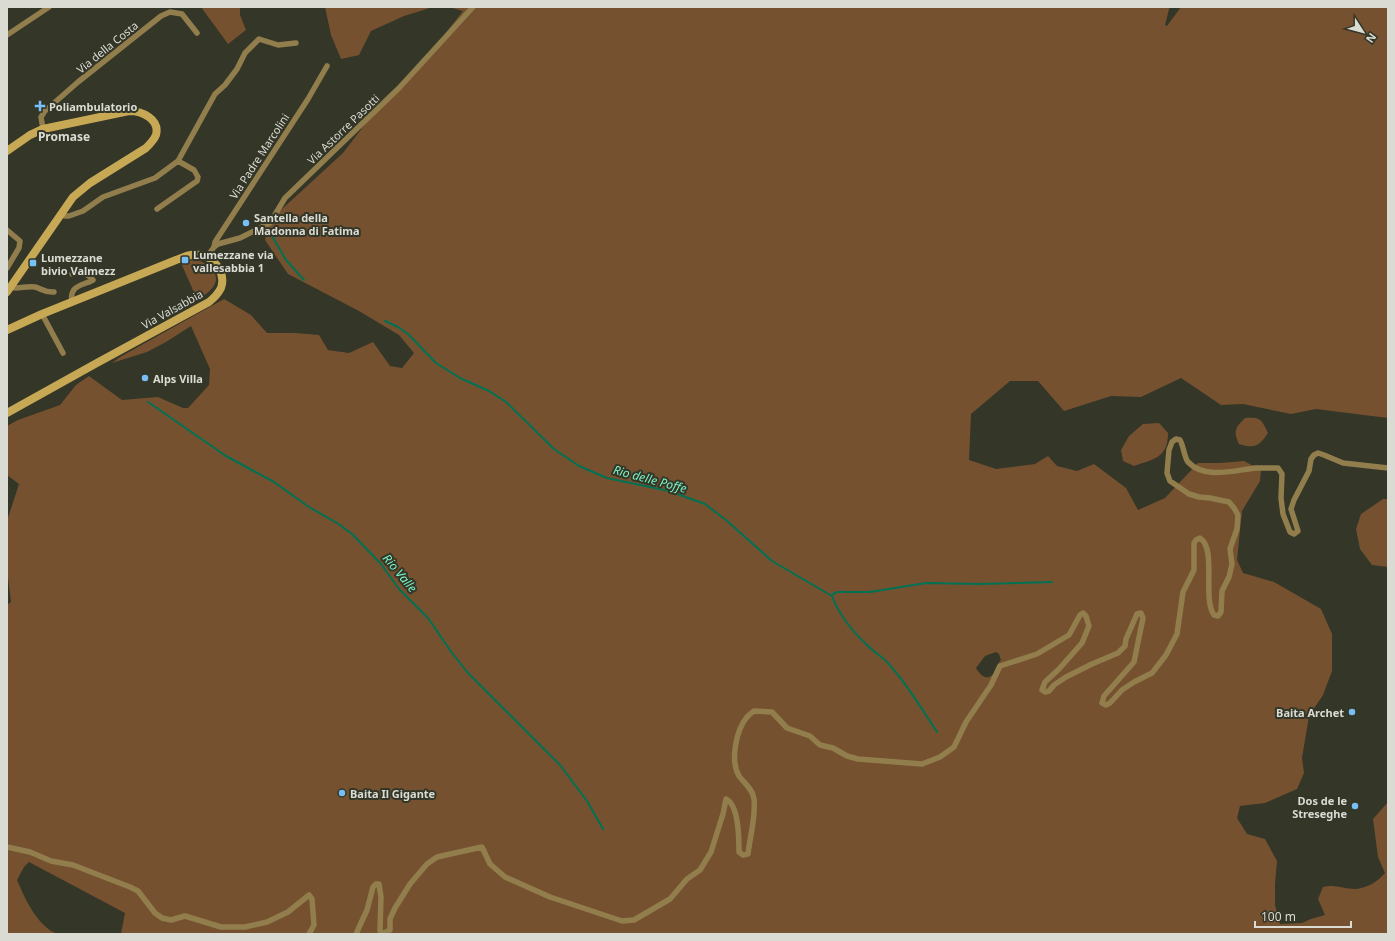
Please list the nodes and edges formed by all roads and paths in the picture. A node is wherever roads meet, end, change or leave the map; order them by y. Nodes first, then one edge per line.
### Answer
1 (49, 7) edge
2 (473, 7) edge
3 (197, 33) dead end
4 (7, 35) edge
5 (296, 43) dead end
6 (327, 66) dead end
7 (43, 129) junction
8 (7, 151) edge
9 (178, 161) junction
10 (157, 209) dead end
11 (60, 214) junction
12 (7, 230) edge
13 (214, 247) junction
14 (208, 257) junction
15 (7, 268) edge
16 (72, 274) dead end
17 (9, 289) edge
18 (54, 292) dead end
19 (72, 302) junction
20 (42, 314) junction
21 (7, 330) edge
22 (62, 353) dead end
23 (7, 413) edge
24 (1388, 468) edge
25 (7, 847) edge
26 (309, 934) edge
27 (356, 934) edge

1 - 4 street
2 - 13 street, Via Astorre Pasotti
3 - 7 street, Via della Costa
5 - 9 street
6 - 13 street, Via Padre Marcolini
7 - 8 main road
7 - 11 main road
9 - 10 street
9 - 11 street
11 - 17 main road
12 - 15 street
13 - 14 street, Via Padre Marcolini
14 - 19 main road
14 - 23 main road, Via Valsabbia
16 - 19 street
17 - 18 street
19 - 20 main road
20 - 21 main road
20 - 22 street
24 - 27 street
25 - 26 street

